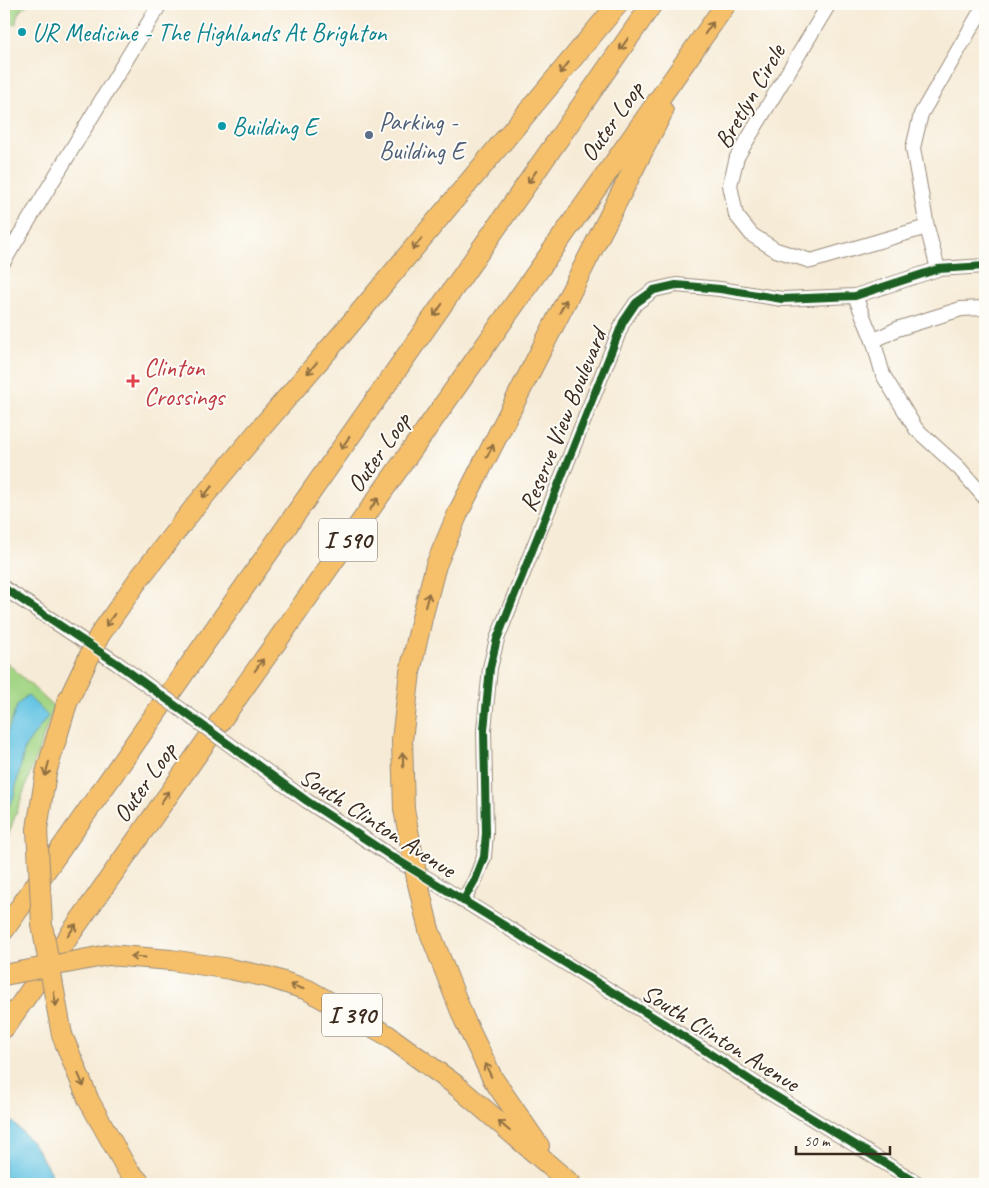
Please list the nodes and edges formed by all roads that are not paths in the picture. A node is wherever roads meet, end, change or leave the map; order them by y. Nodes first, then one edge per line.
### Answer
1 (160, 4) edge
2 (618, 4) edge
3 (652, 4) edge
4 (726, 4) edge
5 (829, 4) edge
6 (985, 4) edge
7 (691, 53) junction
8 (927, 227) junction
9 (4, 261) edge
10 (985, 266) edge
11 (938, 269) junction
12 (855, 296) junction
13 (985, 308) edge
14 (873, 341) junction
15 (985, 498) edge
16 (4, 588) edge
17 (463, 901) junction
18 (4, 930) edge
19 (4, 975) edge
20 (4, 1028) edge
21 (554, 1169) junction
22 (141, 1184) edge
23 (571, 1184) edge
24 (919, 1184) edge

1 - 9 street
2 -> 22 highway, bridge
3 -> 18 highway, Outer Loop / I 590
7 -> 4 highway, Outer Loop / I 590
5 - 8 street, Bretlyn Circle
6 - 8 street
20 -> 7 highway, Outer Loop / I 590
21 -> 7 highway, bridge
8 - 11 street
10 - 11 street, Reserve View Boulevard
11 - 12 street, Reserve View Boulevard
12 - 14 street
12 - 17 street, Reserve View Boulevard
13 - 14 street
14 - 15 street
16 - 17 street, South Clinton Avenue, bridge
17 - 24 street, South Clinton Avenue
21 -> 19 highway, I 390, bridge
21 - 23 highway, I 390

